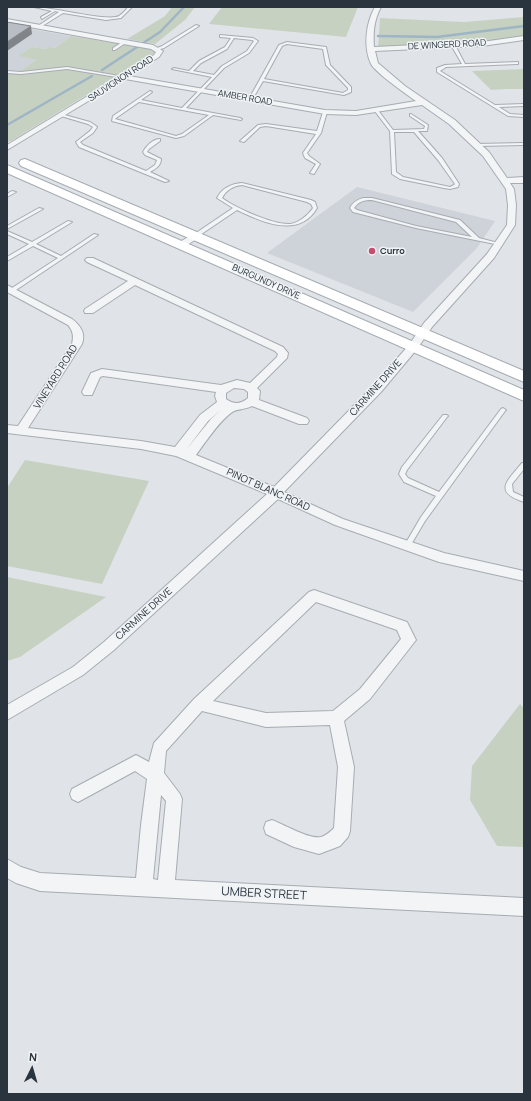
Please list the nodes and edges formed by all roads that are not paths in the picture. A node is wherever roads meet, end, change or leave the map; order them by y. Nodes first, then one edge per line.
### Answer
1 (36, 7) edge
2 (130, 7) edge
3 (378, 7) edge
4 (54, 9) edge
5 (63, 12) junction
6 (42, 18) dead end
7 (7, 21) edge
8 (197, 26) dead end
9 (39, 27) junction
10 (221, 36) dead end
11 (233, 37) junction
12 (524, 38) edge
13 (127, 42) junction
14 (453, 45) junction
15 (155, 48) junction
16 (114, 49) dead end
17 (371, 49) junction
18 (518, 63) dead end
19 (464, 65) junction
20 (174, 69) dead end
21 (7, 72) edge
22 (190, 72) junction
23 (215, 76) junction
24 (123, 78) junction
25 (261, 80) junction
26 (200, 91) junction
27 (150, 92) dead end
28 (252, 99) junction
29 (138, 101) junction
30 (424, 102) junction
31 (524, 105) edge
32 (495, 106) junction
33 (182, 109) junction
34 (376, 110) junction
35 (325, 112) junction
36 (212, 114) junction
37 (62, 115) junction
38 (411, 115) dead end
39 (524, 116) edge
40 (240, 119) dead end
41 (392, 131) junction
42 (416, 132) junction
43 (319, 133) junction
44 (158, 140) dead end
45 (242, 141) dead end
46 (524, 144) edge
47 (477, 145) junction
48 (7, 148) edge
49 (7, 156) edge
50 (7, 169) edge
51 (146, 173) junction
52 (312, 173) dead end
53 (524, 180) edge
54 (167, 181) dead end
55 (505, 181) junction
56 (14, 192) dead end
57 (7, 196) edge
58 (41, 208) dead end
59 (237, 208) junction
60 (70, 222) dead end
61 (7, 228) edge
62 (465, 228) junction
63 (7, 232) edge
64 (450, 234) junction
65 (96, 235) dead end
66 (195, 236) junction
67 (477, 238) junction
68 (32, 244) junction
69 (500, 244) junction
70 (181, 245) junction
71 (62, 258) junction
72 (7, 259) edge
73 (90, 260) dead end
74 (134, 281) junction
75 (9, 290) edge
76 (89, 312) dead end
77 (422, 333) junction
78 (413, 347) junction
79 (524, 377) edge
80 (251, 388) junction
81 (223, 389) junction
82 (88, 392) dead end
83 (524, 396) edge
84 (252, 402) junction
85 (228, 405) junction
86 (503, 410) dead end
87 (445, 416) dead end
88 (303, 421) dead end
89 (7, 429) edge
90 (21, 430) junction
91 (183, 454) junction
92 (524, 464) edge
93 (276, 492) junction
94 (441, 495) junction
95 (524, 500) edge
96 (407, 546) junction
97 (524, 576) edge
98 (199, 704) junction
99 (7, 713) edge
100 (336, 718) junction
101 (155, 775) junction
102 (78, 794) dead end
103 (272, 828) dead end
104 (7, 867) edge
105 (144, 888) junction
106 (166, 888) junction
107 (524, 907) edge

1 - 4 lane
2 - 5 lane
3 - 17 street, CARMINE DRIVE
4 - 5 lane
4 - 6 lane
5 - 9 lane
7 - 9 street, SAUVIGNON ROAD
8 - 15 lane
9 - 13 street, SAUVIGNON ROAD
10 - 11 lane
11 - 22 lane
11 - 23 lane
12 - 14 street, DE WINGERD ROAD
13 - 15 street, SAUVIGNON ROAD
13 - 16 lane
14 - 17 street, DE WINGERD ROAD
14 - 19 lane
15 - 24 street, SAUVIGNON ROAD
17 - 30 street, CARMINE DRIVE
18 - 19 lane
19 - 32 lane
20 - 22 lane
21 - 24 lane, AMBER ROAD
22 - 23 lane
23 - 26 lane
24 - 26 street, AMBER ROAD
24 - 37 street, SAUVIGNON ROAD
25 - 25 lane
25 - 28 lane
26 - 28 street, AMBER ROAD
26 - 33 lane
27 - 29 lane
28 - 35 street, AMBER ROAD
29 - 33 lane
29 - 36 lane
30 - 34 street, AMBER ROAD
30 - 47 street, CARMINE DRIVE
31 - 32 lane
32 - 39 lane
33 - 36 lane
34 - 35 street, AMBER ROAD
34 - 41 lane
35 - 43 lane
36 - 40 lane
37 - 48 street, SAUVIGNON ROAD
37 - 51 lane
38 - 42 lane
41 - 42 lane
41 - 42 lane
43 - 45 lane
43 - 52 lane
44 - 51 lane
46 - 47 lane
47 - 55 street, CARMINE DRIVE
49 - 66 main road, BURGUNDY DRIVE
50 - 70 main road, BURGUNDY DRIVE
51 - 54 lane
53 - 55 street
55 - 69 street, CARMINE DRIVE
56 - 57 lane
58 - 61 lane
59 - 59 lane
59 - 66 lane
60 - 68 lane
62 - 64 lane
62 - 64 lane
62 - 67 lane
63 - 68 lane
64 - 67 lane
65 - 71 lane
66 - 70 street
66 - 77 main road, BURGUNDY DRIVE
67 - 69 lane
68 - 71 lane
68 - 72 lane
69 - 77 street, CARMINE DRIVE
70 - 78 main road, BURGUNDY DRIVE
71 - 75 lane
73 - 74 street
74 - 76 street
74 - 80 street
75 - 90 street, VINEYARD ROAD
77 - 78 street, CARMINE DRIVE
77 - 79 main road, BURGUNDY DRIVE
78 - 83 main road, BURGUNDY DRIVE
78 - 93 street, CARMINE DRIVE
80 - 81 street
80 - 84 street
81 - 82 street
81 - 85 street
84 - 85 street
84 - 88 street
85 - 91 street
86 - 94 lane
87 - 94 lane
89 - 90 street, PINOT BLANC ROAD
90 - 91 street, PINOT BLANC ROAD
91 - 93 street, PINOT BLANC ROAD
92 - 95 lane
93 - 96 street, PINOT BLANC ROAD
93 - 99 street, CARMINE DRIVE
94 - 96 lane
96 - 97 street, PINOT BLANC ROAD
98 - 100 street
98 - 100 street
98 - 101 street
100 - 103 street
101 - 102 street
101 - 105 street
101 - 106 street
104 - 105 street, UMBER STREET
105 - 106 street, UMBER STREET
106 - 107 street, UMBER STREET

